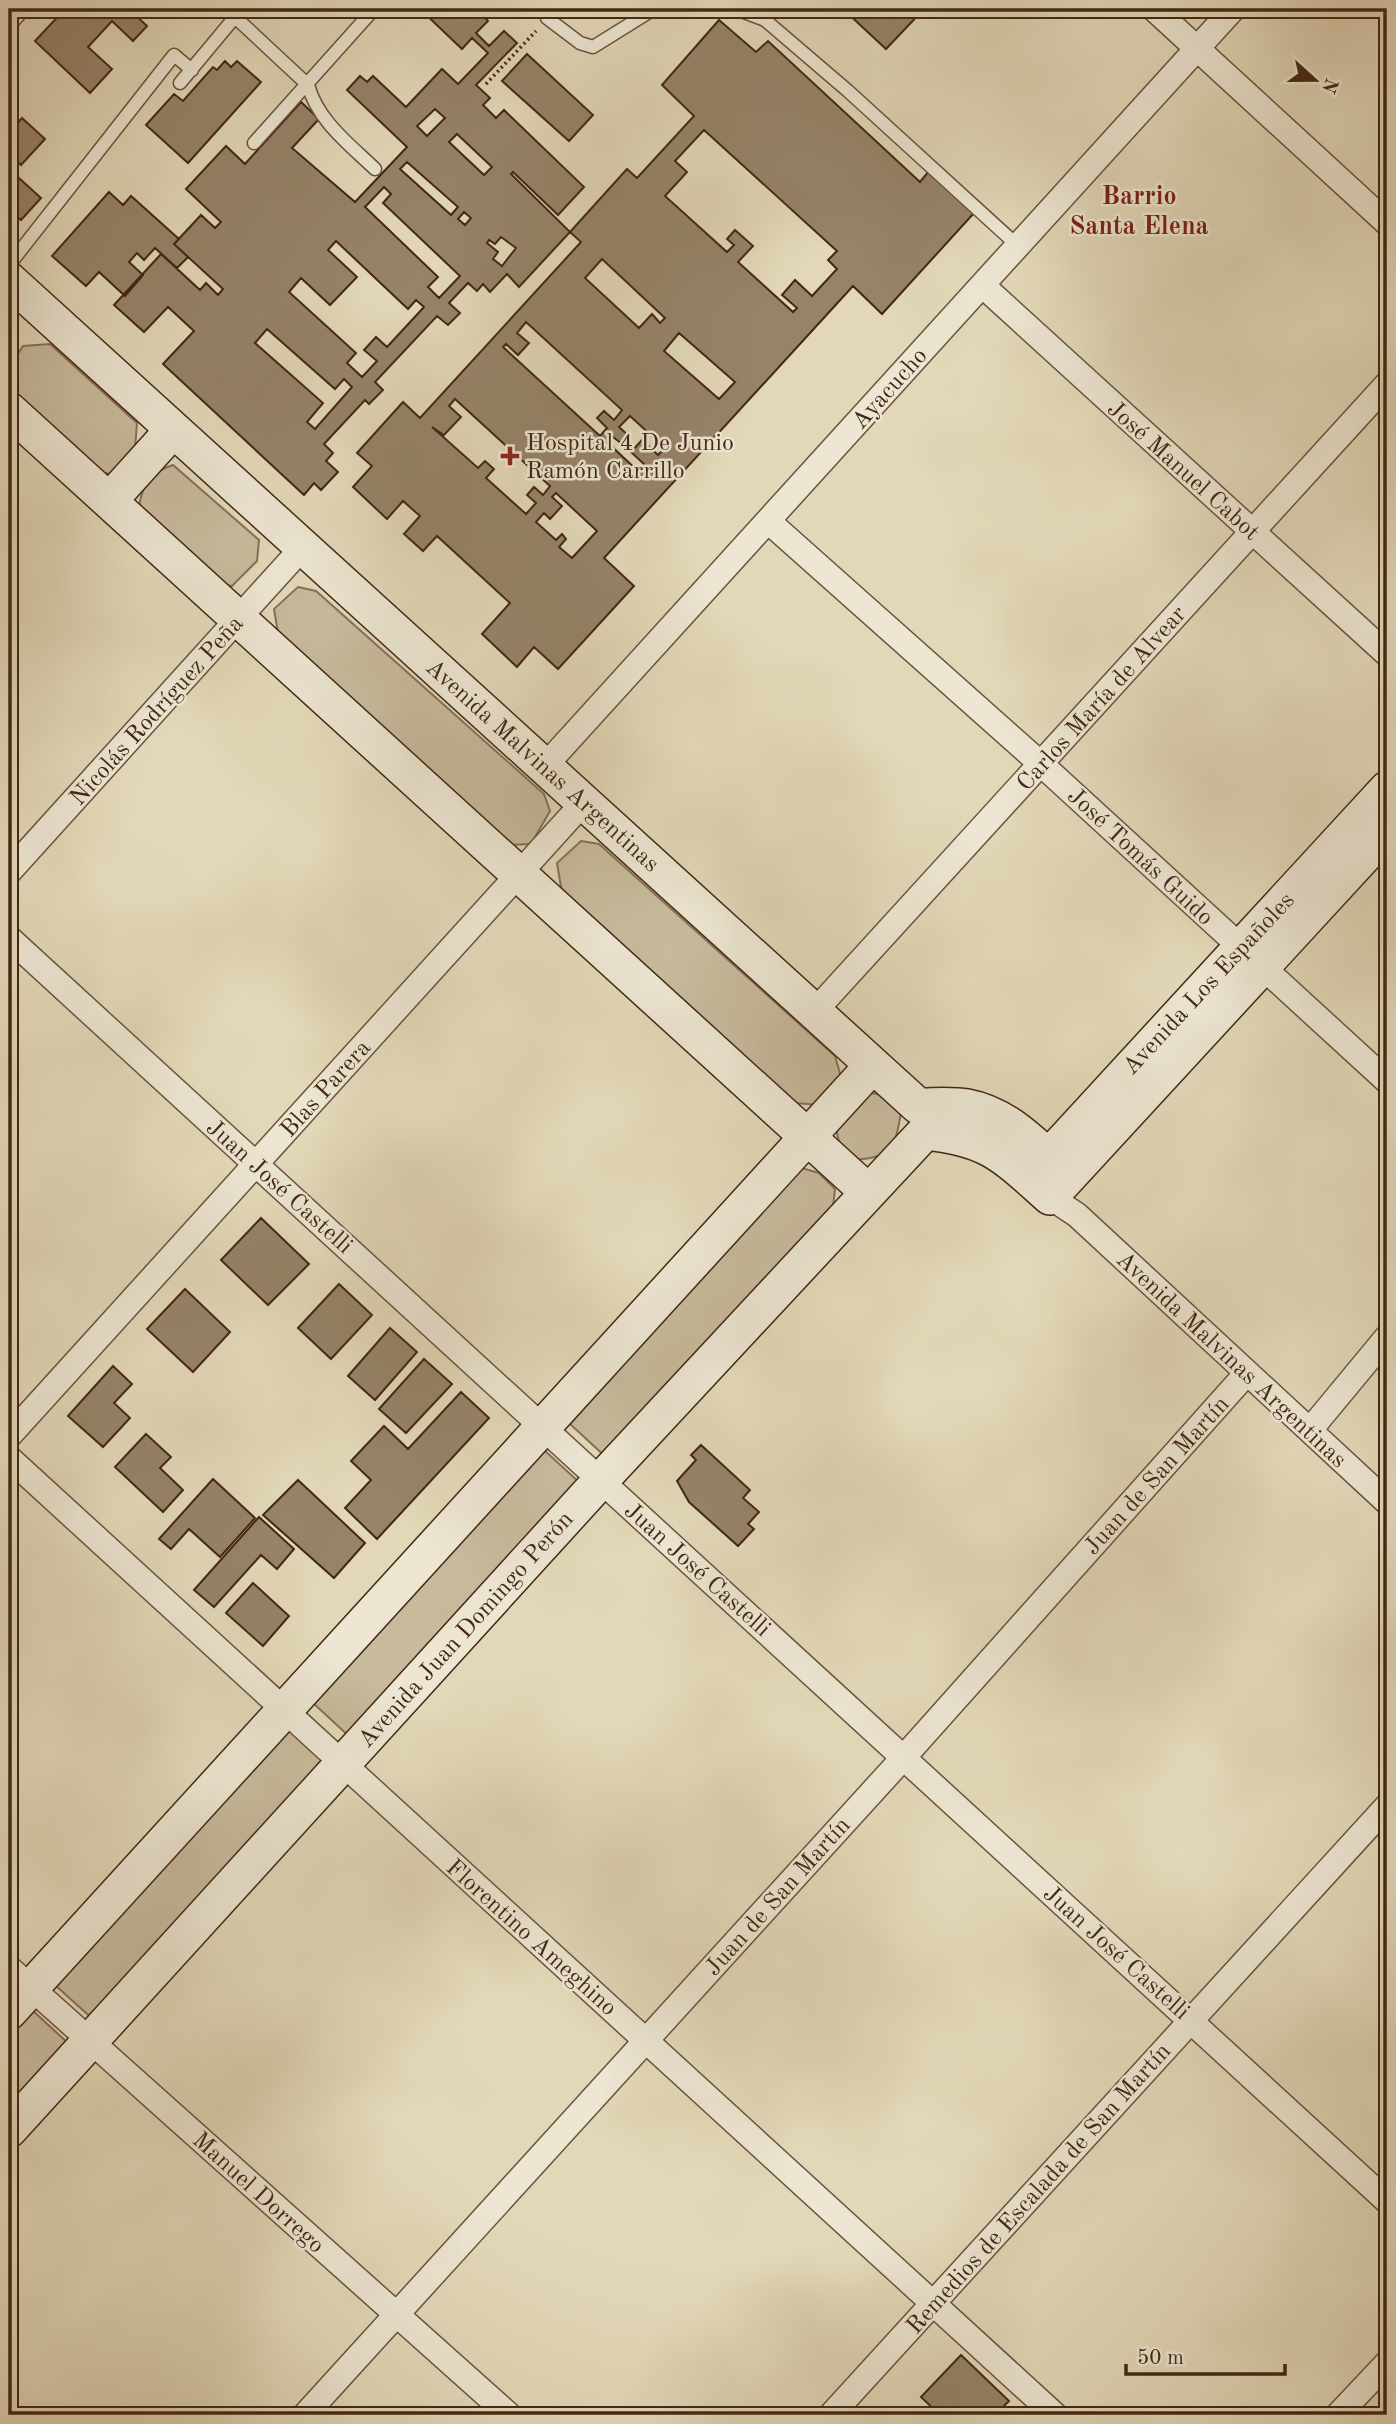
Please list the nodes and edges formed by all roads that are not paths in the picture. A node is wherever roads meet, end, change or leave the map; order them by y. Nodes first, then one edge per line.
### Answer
1 (16, 9) edge
2 (374, 9) edge
3 (654, 9) edge
4 (736, 9) edge
5 (1154, 9) edge
6 (1233, 9) edge
7 (9, 17) edge
8 (547, 18) road end
9 (1197, 48) junction
10 (192, 70) junction
11 (180, 83) dead end
12 (308, 85) junction
13 (254, 143) dead end
14 (375, 169) dead end
15 (1387, 223) edge
16 (1018, 246) junction
17 (11, 283) edge
18 (982, 285) junction
19 (1387, 384) edge
20 (9, 410) edge
21 (173, 429) junction
22 (109, 501) junction
23 (768, 521) junction
24 (1253, 532) junction
25 (303, 547) junction
26 (239, 619) junction
27 (1387, 654) edge
28 (1041, 764) junction
29 (544, 767) junction
30 (1387, 789) edge
31 (584, 802) junction
32 (1387, 831) edge
33 (9, 872) edge
34 (519, 874) junction
35 (9, 938) edge
36 (1250, 958) junction
37 (814, 1012) junction
38 (873, 1065) junction
39 (1387, 1081) edge
40 (925, 1132) joint
41 (808, 1137) junction
42 (256, 1164) junction
43 (1054, 1185) junction
44 (868, 1192) junction
45 (1387, 1337) edge
46 (1246, 1374) junction
47 (543, 1427) junction
48 (1310, 1430) junction
49 (9, 1436) edge
50 (9, 1458) edge
51 (601, 1480) junction
52 (1387, 1502) edge
53 (285, 1711) junction
54 (904, 1757) junction
55 (343, 1764) junction
56 (1387, 1806) edge
57 (16, 1989) edge
58 (1191, 2020) junction
59 (90, 2040) junction
60 (646, 2041) junction
61 (9, 2130) edge
62 (1387, 2201) edge
63 (933, 2303) junction
64 (396, 2315) junction
65 (1387, 2363) edge
66 (305, 2415) edge
67 (509, 2415) edge
68 (831, 2415) edge
69 (1055, 2415) edge
70 (1338, 2415) edge

1 - 7 street
2 - 12 lane
3 - 8 lane
4 - 16 lane
5 - 9 street
6 - 9 street, Ayacucho
9 - 15 street
9 - 16 street, Ayacucho
10 - 11 lane
10 - 12 lane
10 - 17 lane
12 - 13 lane
12 - 14 lane
16 - 18 street, Ayacucho
17 - 21 main road, Avenida Malvinas Argentinas
18 - 23 street, Ayacucho
18 - 24 street, José Manuel Cabot
19 - 24 street, Carlos María de Alvear
20 - 22 main road
21 - 22 main road
21 - 25 main road, Avenida Malvinas Argentinas
22 - 26 main road
23 - 28 street, José Tomás Guido
23 - 29 street, Ayacucho
24 - 27 street, José Manuel Cabot
24 - 28 street, Carlos María de Alvear
25 - 26 street, Nicolás Rodríguez Peña
25 - 29 main road, Avenida Malvinas Argentinas
26 - 33 street, Nicolás Rodríguez Peña
26 - 34 main road
28 - 36 street, José Tomás Guido
28 - 37 street, Carlos María de Alvear
29 - 31 main road, Avenida Malvinas Argentinas
30 - 36 main road, Avenida Los Españoles
31 - 34 street, Blas Parera
31 - 37 main road, Avenida Malvinas Argentinas
32 - 36 main road, Avenida Los Españoles
34 - 41 main road
34 - 42 street, Blas Parera
35 - 42 street, Juan José Castelli
36 - 39 street, José Tomás Guido
36 - 43 main road, Avenida Los Españoles
37 - 38 main road, Avenida Malvinas Argentinas
38 - 41 main road
38 - 43 main road, Avenida Malvinas Argentinas
40 - 43 main road, Avenida Malvinas Argentinas
40 - 44 main road, Avenida Juan Domingo Perón
41 - 44 main road
41 - 47 main road
42 - 47 street, Juan José Castelli
42 - 49 street, Blas Parera
43 - 46 street, Avenida Malvinas Argentinas
44 - 51 main road, Avenida Juan Domingo Perón
45 - 48 street
46 - 48 street, Avenida Malvinas Argentinas
46 - 54 street, Juan de San Martín
47 - 51 street, Juan José Castelli
47 - 53 main road
48 - 52 street, Avenida Malvinas Argentinas
50 - 53 street, Florentino Ameghino
51 - 54 street, Juan José Castelli
51 - 55 main road, Avenida Juan Domingo Perón
53 - 55 street, Florentino Ameghino
53 - 57 main road
54 - 58 street, Juan José Castelli
54 - 60 street, Juan de San Martín
55 - 59 main road, Avenida Juan Domingo Perón
55 - 60 street, Florentino Ameghino
56 - 58 street, Remedios de Escalada de San Martín
57 - 59 street, Manuel Dorrego
58 - 62 street, Juan José Castelli
58 - 63 street, Remedios de Escalada de San Martín
59 - 61 main road, Avenida Juan Domingo Perón
59 - 64 street, Manuel Dorrego
60 - 63 street, Florentino Ameghino
60 - 64 street, Juan de San Martín
63 - 68 street, Remedios de Escalada de San Martín
63 - 69 street, Florentino Ameghino
64 - 66 street, Juan de San Martín
64 - 67 street, Manuel Dorrego
65 - 70 street

